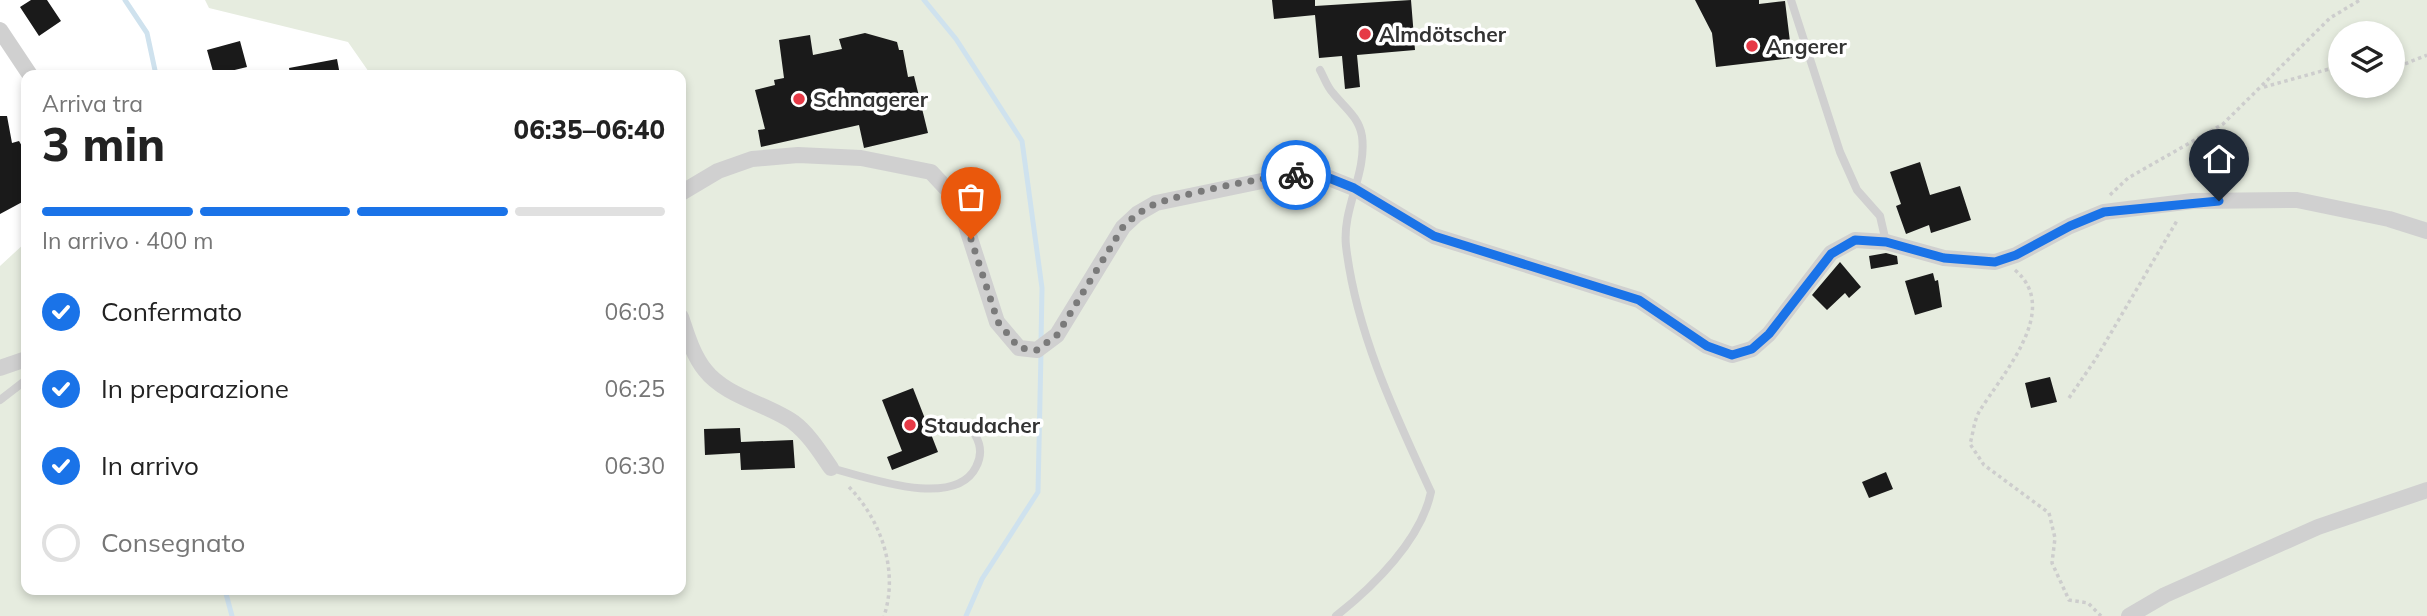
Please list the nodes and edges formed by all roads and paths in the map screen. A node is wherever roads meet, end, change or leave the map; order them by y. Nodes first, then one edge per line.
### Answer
1 (1791, 0) edge
2 (2360, 0) edge
3 (0, 30) edge
4 (2427, 55) edge
5 (2405, 64) edge
6 (2328, 69) edge
7 (27, 70) edge
8 (1320, 70) dead end
9 (2262, 88) junction
10 (1354, 188) junction
11 (686, 190) edge
12 (2193, 201) junction
13 (2104, 212) junction
14 (2427, 231) edge
15 (1886, 242) junction
16 (1995, 262) junction
17 (686, 332) edge
18 (21, 361) edge
19 (0, 368) edge
20 (21, 384) edge
21 (2069, 398) dead end
22 (0, 400) edge
23 (967, 423) dead end
24 (831, 468) junction
25 (2427, 490) edge
26 (884, 616) edge
27 (1336, 616) edge
28 (2101, 616) edge
29 (2129, 616) edge

1 - 15 lane
2 - 9 path
3 - 7 street
4 - 5 path
6 - 9 path
8 - 10 lane
9 - 13 path
10 - 11 street
10 - 15 street
10 - 27 lane
12 - 13 street
12 - 14 street
12 - 21 path
13 - 16 street
15 - 16 street
16 - 28 path
17 - 24 street
18 - 19 street
20 - 22 lane
23 - 24 lane
24 - 26 path
25 - 29 street

